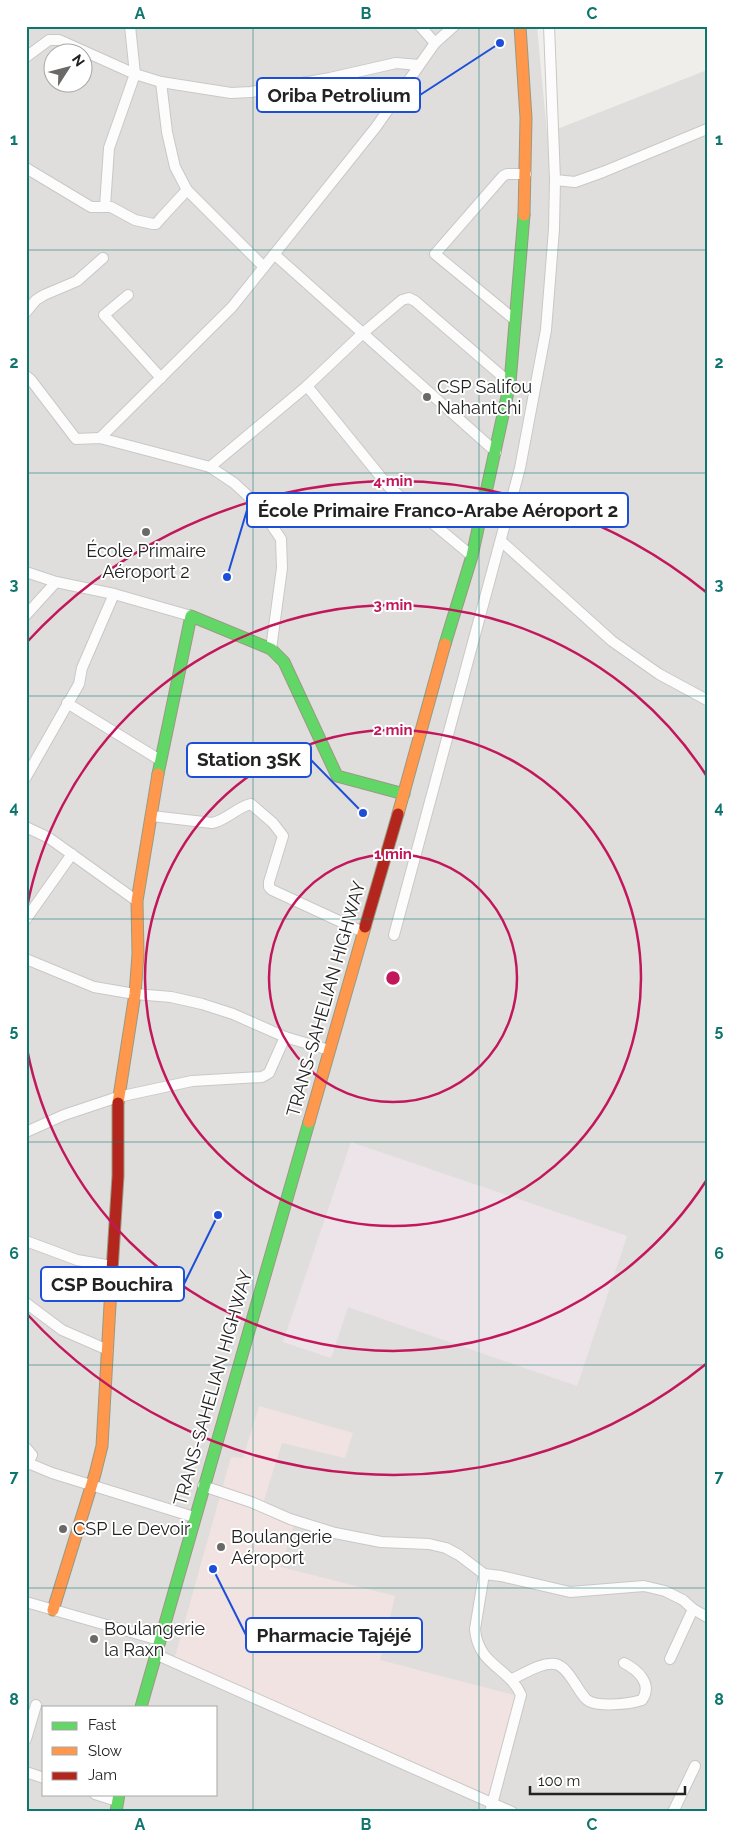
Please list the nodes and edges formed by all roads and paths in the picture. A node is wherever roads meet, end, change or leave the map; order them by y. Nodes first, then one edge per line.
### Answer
1 (130, 26) edge
2 (420, 26) edge
3 (454, 26) edge
4 (520, 26) edge
5 (549, 26) edge
6 (435, 43) junction
7 (26, 57) edge
8 (419, 65) junction
9 (134, 74) junction
10 (162, 82) junction
11 (707, 129) edge
12 (26, 168) edge
13 (526, 174) junction
14 (555, 180) junction
15 (187, 190) junction
16 (104, 206) junction
17 (274, 254) junction
18 (104, 258) dead end
19 (264, 267) junction
20 (128, 295) dead end
21 (26, 312) edge
22 (515, 320) junction
23 (363, 333) junction
24 (26, 376) edge
25 (161, 378) junction
26 (510, 383) junction
27 (307, 386) junction
28 (100, 438) junction
29 (496, 452) junction
30 (210, 467) junction
31 (501, 541) junction
32 (472, 556) junction
33 (26, 572) edge
34 (56, 582) junction
35 (114, 594) junction
36 (26, 615) edge
37 (191, 616) junction
38 (271, 648) junction
39 (707, 700) edge
40 (68, 703) junction
41 (160, 760) junction
42 (26, 777) edge
43 (404, 794) junction
44 (152, 816) junction
45 (26, 827) edge
46 (72, 854) junction
47 (137, 901) junction
48 (26, 919) edge
49 (363, 932) junction
50 (394, 935) dead end
51 (26, 959) edge
52 (135, 994) junction
53 (285, 1037) junction
54 (329, 1050) junction
55 (118, 1098) junction
56 (26, 1132) edge
57 (26, 1241) edge
58 (112, 1266) junction
59 (26, 1304) edge
60 (108, 1350) junction
61 (26, 1448) edge
62 (27, 1466) edge
63 (92, 1486) junction
64 (203, 1486) junction
65 (194, 1517) junction
66 (484, 1574) junction
67 (26, 1602) edge
68 (693, 1609) junction
69 (53, 1610) junction
70 (707, 1617) edge
71 (159, 1640) junction
72 (155, 1654) junction
73 (670, 1659) dead end
74 (624, 1663) dead end
75 (512, 1680) junction
76 (36, 1705) dead end
77 (141, 1706) edge
78 (26, 1739) edge
79 (694, 1766) dead end
80 (26, 1772) edge
81 (42, 1777) edge
82 (100, 1796) edge
83 (117, 1802) edge
84 (492, 1808) edge
85 (512, 1812) edge
86 (673, 1812) edge

1 - 9 street
2 - 6 street
3 - 6 street
4 - 13 main road, TRANS-SAHELIAN HIGHWAY
5 - 14 street
6 - 8 street
7 - 9 street
8 - 10 street
8 - 17 street
9 - 10 street
9 - 16 street
10 - 15 street
11 - 14 street
12 - 16 street
13 - 22 main road, TRANS-SAHELIAN HIGHWAY
13 - 22 street
14 - 31 street
15 - 16 street
15 - 19 street
17 - 19 street
17 - 23 street
18 - 21 street
19 - 25 street
20 - 25 street
22 - 26 main road, TRANS-SAHELIAN HIGHWAY
23 - 26 street
23 - 27 street
23 - 29 street
24 - 28 street
25 - 28 street
26 - 29 main road, TRANS-SAHELIAN HIGHWAY
27 - 30 street
27 - 32 street
28 - 30 street
29 - 32 main road, TRANS-SAHELIAN HIGHWAY
30 - 38 street
31 - 39 street
31 - 50 street
32 - 43 main road, TRANS-SAHELIAN HIGHWAY
33 - 34 street
34 - 35 street
34 - 36 street
35 - 37 street
35 - 40 street
37 - 38 main road
37 - 41 main road
38 - 43 main road
40 - 41 street
40 - 42 street
41 - 44 main road
43 - 49 main road, TRANS-SAHELIAN HIGHWAY
44 - 47 main road
44 - 49 street
45 - 46 street
46 - 47 street
46 - 48 street
47 - 52 main road
49 - 54 main road, TRANS-SAHELIAN HIGHWAY
51 - 52 street
52 - 53 street
52 - 55 main road
53 - 54 street
53 - 55 street
54 - 64 main road, TRANS-SAHELIAN HIGHWAY
55 - 56 street
55 - 58 main road
57 - 58 street
58 - 60 main road
59 - 60 street
60 - 63 main road
61 - 62 street
62 - 63 street
63 - 65 street
63 - 69 main road
64 - 65 main road, TRANS-SAHELIAN HIGHWAY
64 - 66 street
65 - 71 main road, TRANS-SAHELIAN HIGHWAY
66 - 68 street
66 - 75 street
67 - 69 street
68 - 70 street
68 - 73 street
69 - 71 street
71 - 72 main road, TRANS-SAHELIAN HIGHWAY
72 - 77 main road, TRANS-SAHELIAN HIGHWAY
72 - 84 street
74 - 75 street
75 - 84 street
76 - 78 street
79 - 86 street
80 - 81 street
82 - 83 street
84 - 85 street

